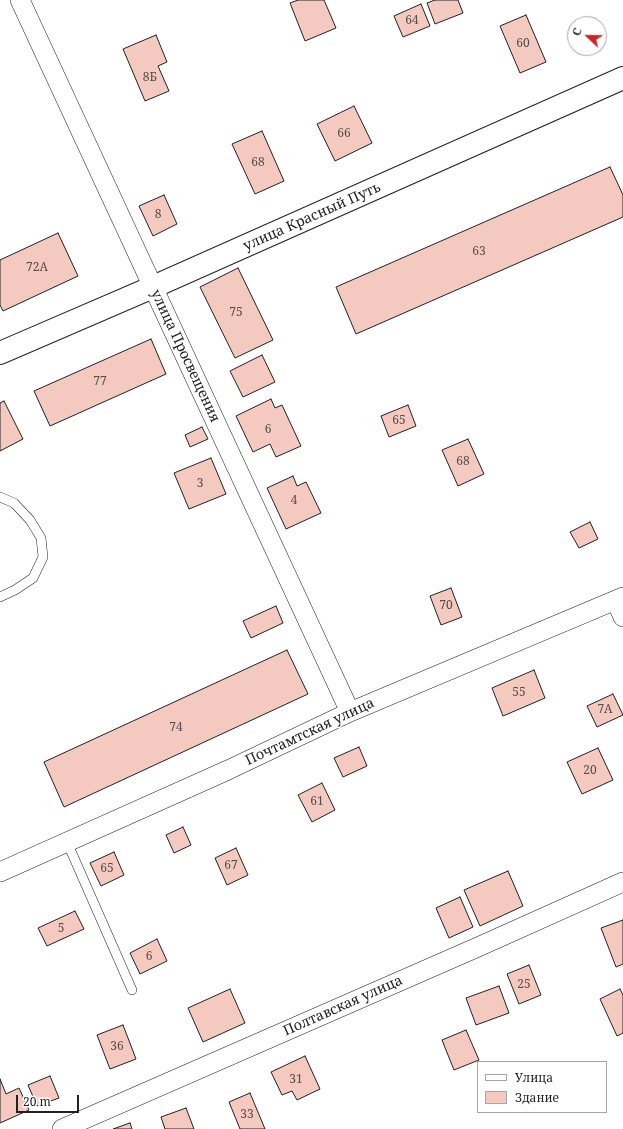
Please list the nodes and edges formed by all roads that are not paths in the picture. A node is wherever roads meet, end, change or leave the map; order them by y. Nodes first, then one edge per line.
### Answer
1 (20, 0) edge
2 (623, 78) edge
3 (153, 287) junction
4 (0, 353) edge
5 (0, 497) edge
6 (0, 597) edge
7 (620, 605) edge
8 (350, 712) junction
9 (67, 842) junction
10 (0, 872) edge
11 (623, 882) edge
12 (132, 990) dead end
13 (62, 1129) edge

1 - 3 street, улица Просвещения
2 - 3 street, улица Красный Путь
3 - 4 street, улица Красный Путь
3 - 8 street, улица Просвещения
5 - 6 lane
7 - 8 street, Почтамтская улица
8 - 9 street, Почтамтская улица
9 - 10 street, Почтамтская улица
9 - 12 lane
11 - 13 street, Полтавская улица

